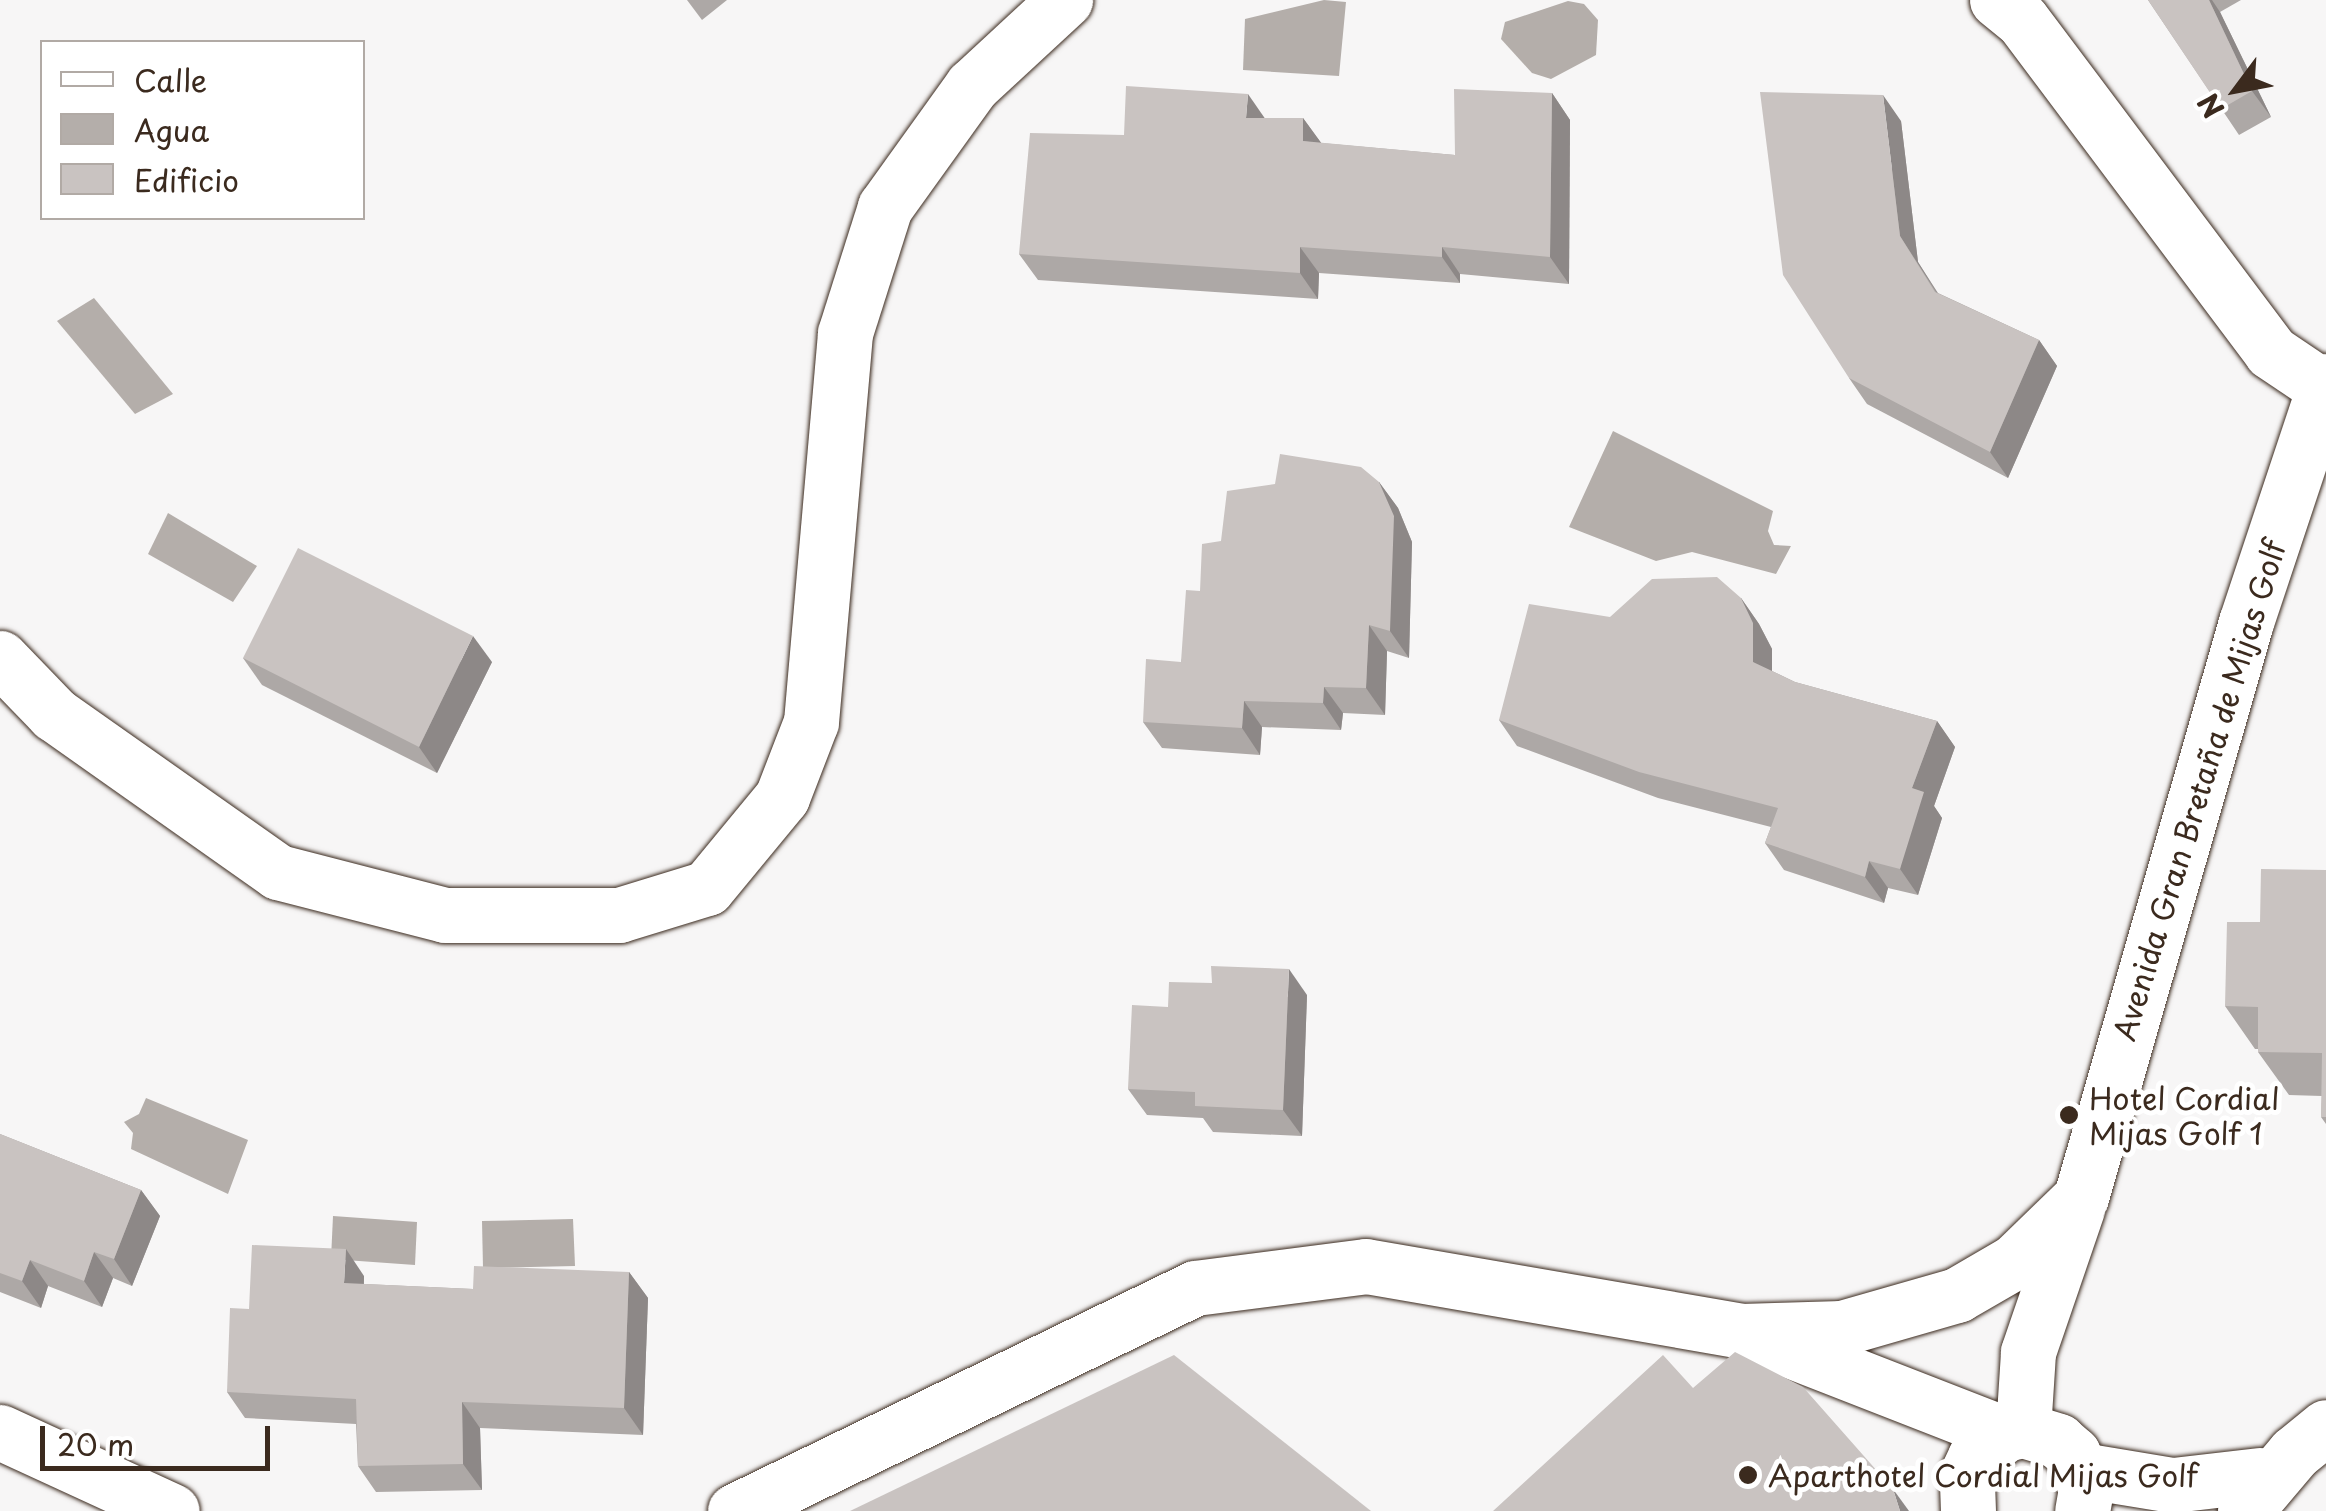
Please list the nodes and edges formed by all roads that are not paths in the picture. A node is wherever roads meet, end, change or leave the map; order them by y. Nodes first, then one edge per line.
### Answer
1 (1065, 0) edge
2 (1997, 0) edge
3 (2325, 384) edge
4 (0, 658) edge
5 (2081, 1197) junction
6 (1741, 1331) junction
7 (0, 1432) edge
8 (2014, 1432) junction
9 (2281, 1467) edge
10 (2082, 1491) edge
11 (172, 1511) edge
12 (735, 1511) edge
13 (1968, 1511) edge
14 (2212, 1511) edge

1 - 4 street
2 - 3 street
3 - 5 street, Avenida Gran Bretaña de Mijas Golf
5 - 6 street, Avenida Gran Bretaña de Mijas Golf
5 - 8 street
6 - 8 street
6 - 12 street, Avenida Gran Bretaña de Mijas Golf
7 - 11 street
8 - 10 street
8 - 13 street
9 - 10 street
9 - 14 street

